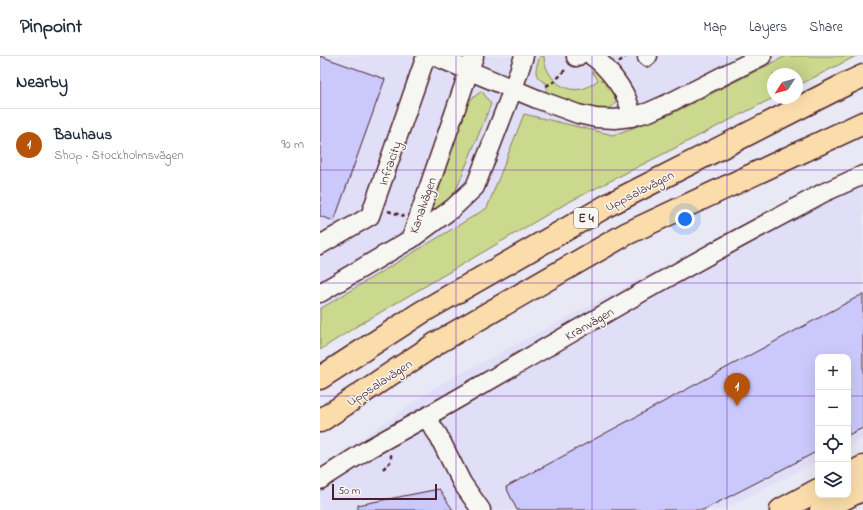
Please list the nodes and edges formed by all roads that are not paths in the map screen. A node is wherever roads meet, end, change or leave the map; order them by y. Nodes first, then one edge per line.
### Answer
1 (426, 56) edge
2 (434, 56) edge
3 (524, 56) edge
4 (582, 56) edge
5 (762, 56) edge
6 (471, 63) edge
7 (859, 78) edge
8 (513, 89) junction
9 (631, 117) junction
10 (863, 123) edge
11 (863, 127) edge
12 (801, 153) junction
13 (863, 175) edge
14 (411, 239) junction
15 (320, 245) edge
16 (320, 293) edge
17 (320, 378) edge
18 (426, 416) junction
19 (320, 421) edge
20 (863, 467) edge
21 (851, 473) edge
22 (320, 480) edge
23 (863, 489) edge
24 (815, 492) edge
25 (481, 510) edge
26 (781, 510) edge
27 (821, 510) edge

1 - 15 street, Infracity
2 - 6 street
3 - 8 street
4 - 9 street
5 - 9 street
6 - 8 street
6 - 14 street, Kanalvägen
7 - 17 main road, Uppsalavägen / E 4
8 - 9 street
8 - 14 street
10 - 12 main road, Uppsalavägen / E 4
11 - 12 main road
12 - 19 main road, Uppsalavägen / E 4
13 - 18 street, Kranvägen
14 - 16 street, Kanalvägen
18 - 22 street, Kranvägen
18 - 25 street
20 - 21 main road
23 - 27 main road
24 - 26 main road

